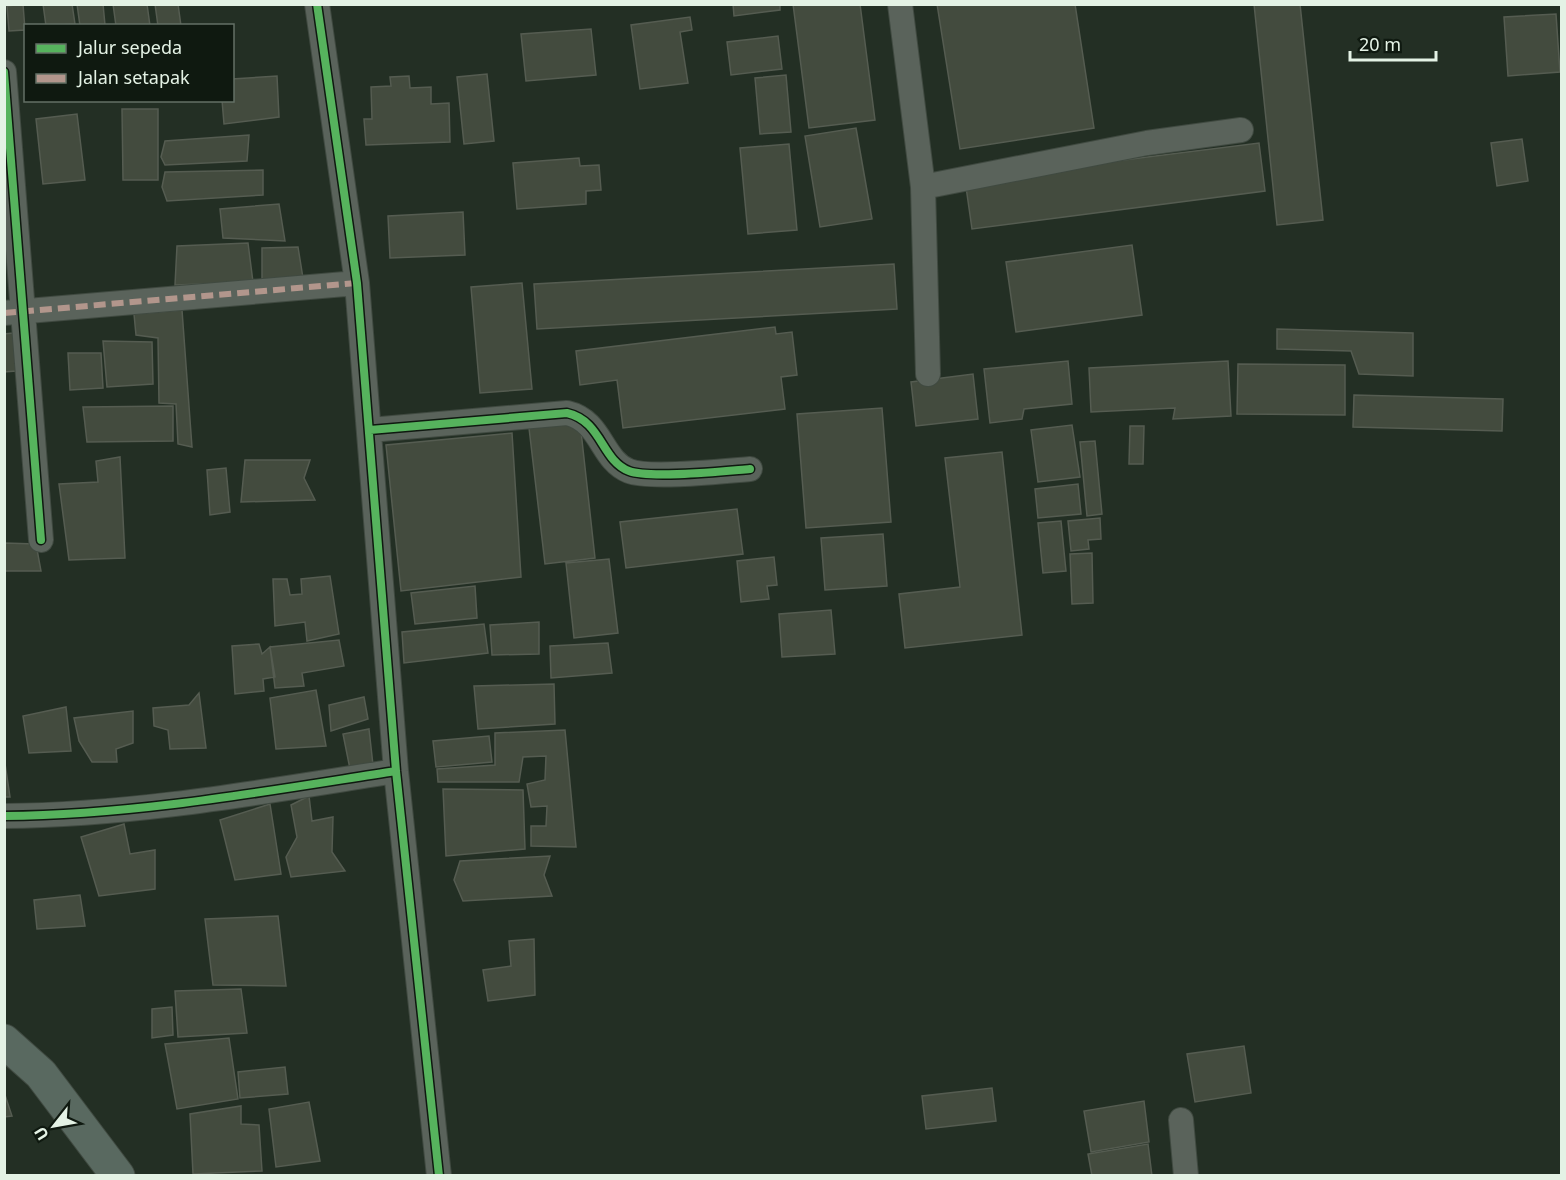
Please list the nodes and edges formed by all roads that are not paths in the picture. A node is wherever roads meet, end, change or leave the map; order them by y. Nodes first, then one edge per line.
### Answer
1 (317, 4) edge
2 (900, 4) edge
3 (4, 72) edge
4 (1241, 130) dead end
5 (923, 187) junction
6 (357, 283) junction
7 (14, 313) edge
8 (928, 374) dead end
9 (370, 430) junction
10 (750, 469) dead end
11 (41, 540) dead end
12 (396, 771) junction
13 (4, 816) edge
14 (4, 1041) edge
15 (1181, 1120) dead end
16 (118, 1176) edge
17 (439, 1176) edge
18 (1186, 1176) edge

1 - 6 street
2 - 5 street
3 - 7 street
4 - 5 street
5 - 8 street
6 - 7 street
6 - 9 street
7 - 11 street
9 - 10 street
9 - 12 street
12 - 13 street
12 - 17 street
14 - 16 main road
15 - 18 street

